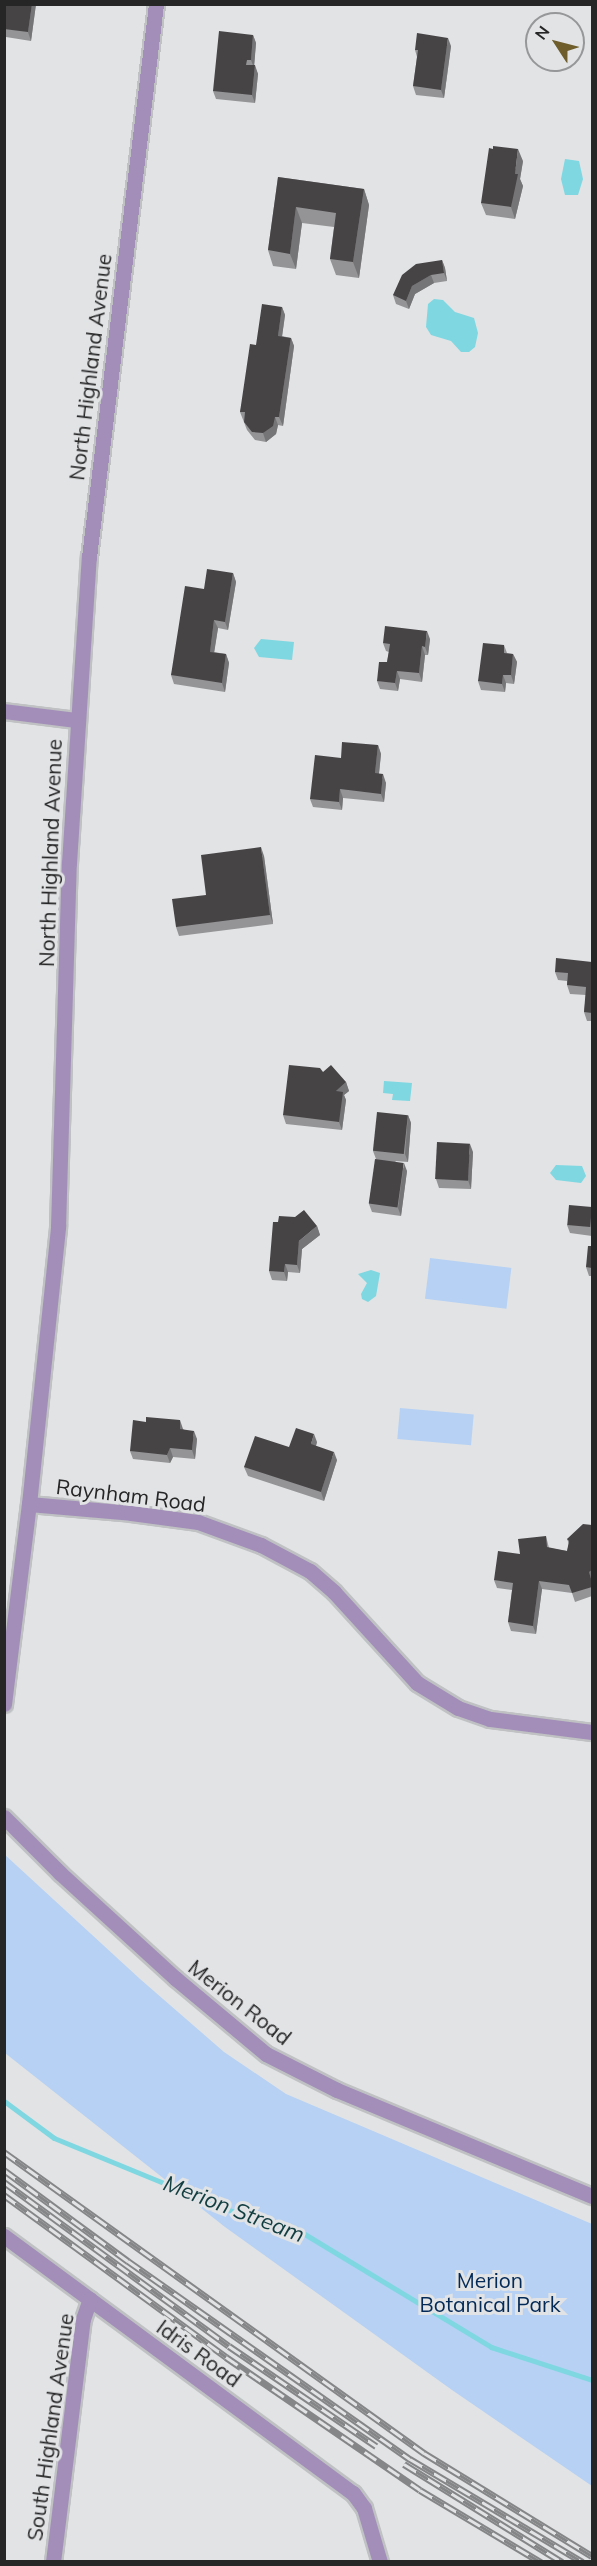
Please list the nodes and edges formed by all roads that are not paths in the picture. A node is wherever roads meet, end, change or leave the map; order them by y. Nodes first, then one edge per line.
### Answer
1 (156, 4) edge
2 (4, 711) edge
3 (76, 720) junction
4 (29, 1504) junction
5 (4, 1704) edge
6 (592, 1732) edge
7 (4, 1817) edge
8 (592, 2196) edge
9 (4, 2236) edge
10 (90, 2299) junction
11 (53, 2562) edge
12 (380, 2562) edge

1 - 3 street, North Highland Avenue
2 - 3 street
3 - 4 street, North Highland Avenue
4 - 5 street, North Highland Avenue
4 - 6 street, Raynham Road
7 - 8 street, Merion Road
9 - 10 street, Idris Road
10 - 11 street, South Highland Avenue
10 - 12 street, Idris Road

